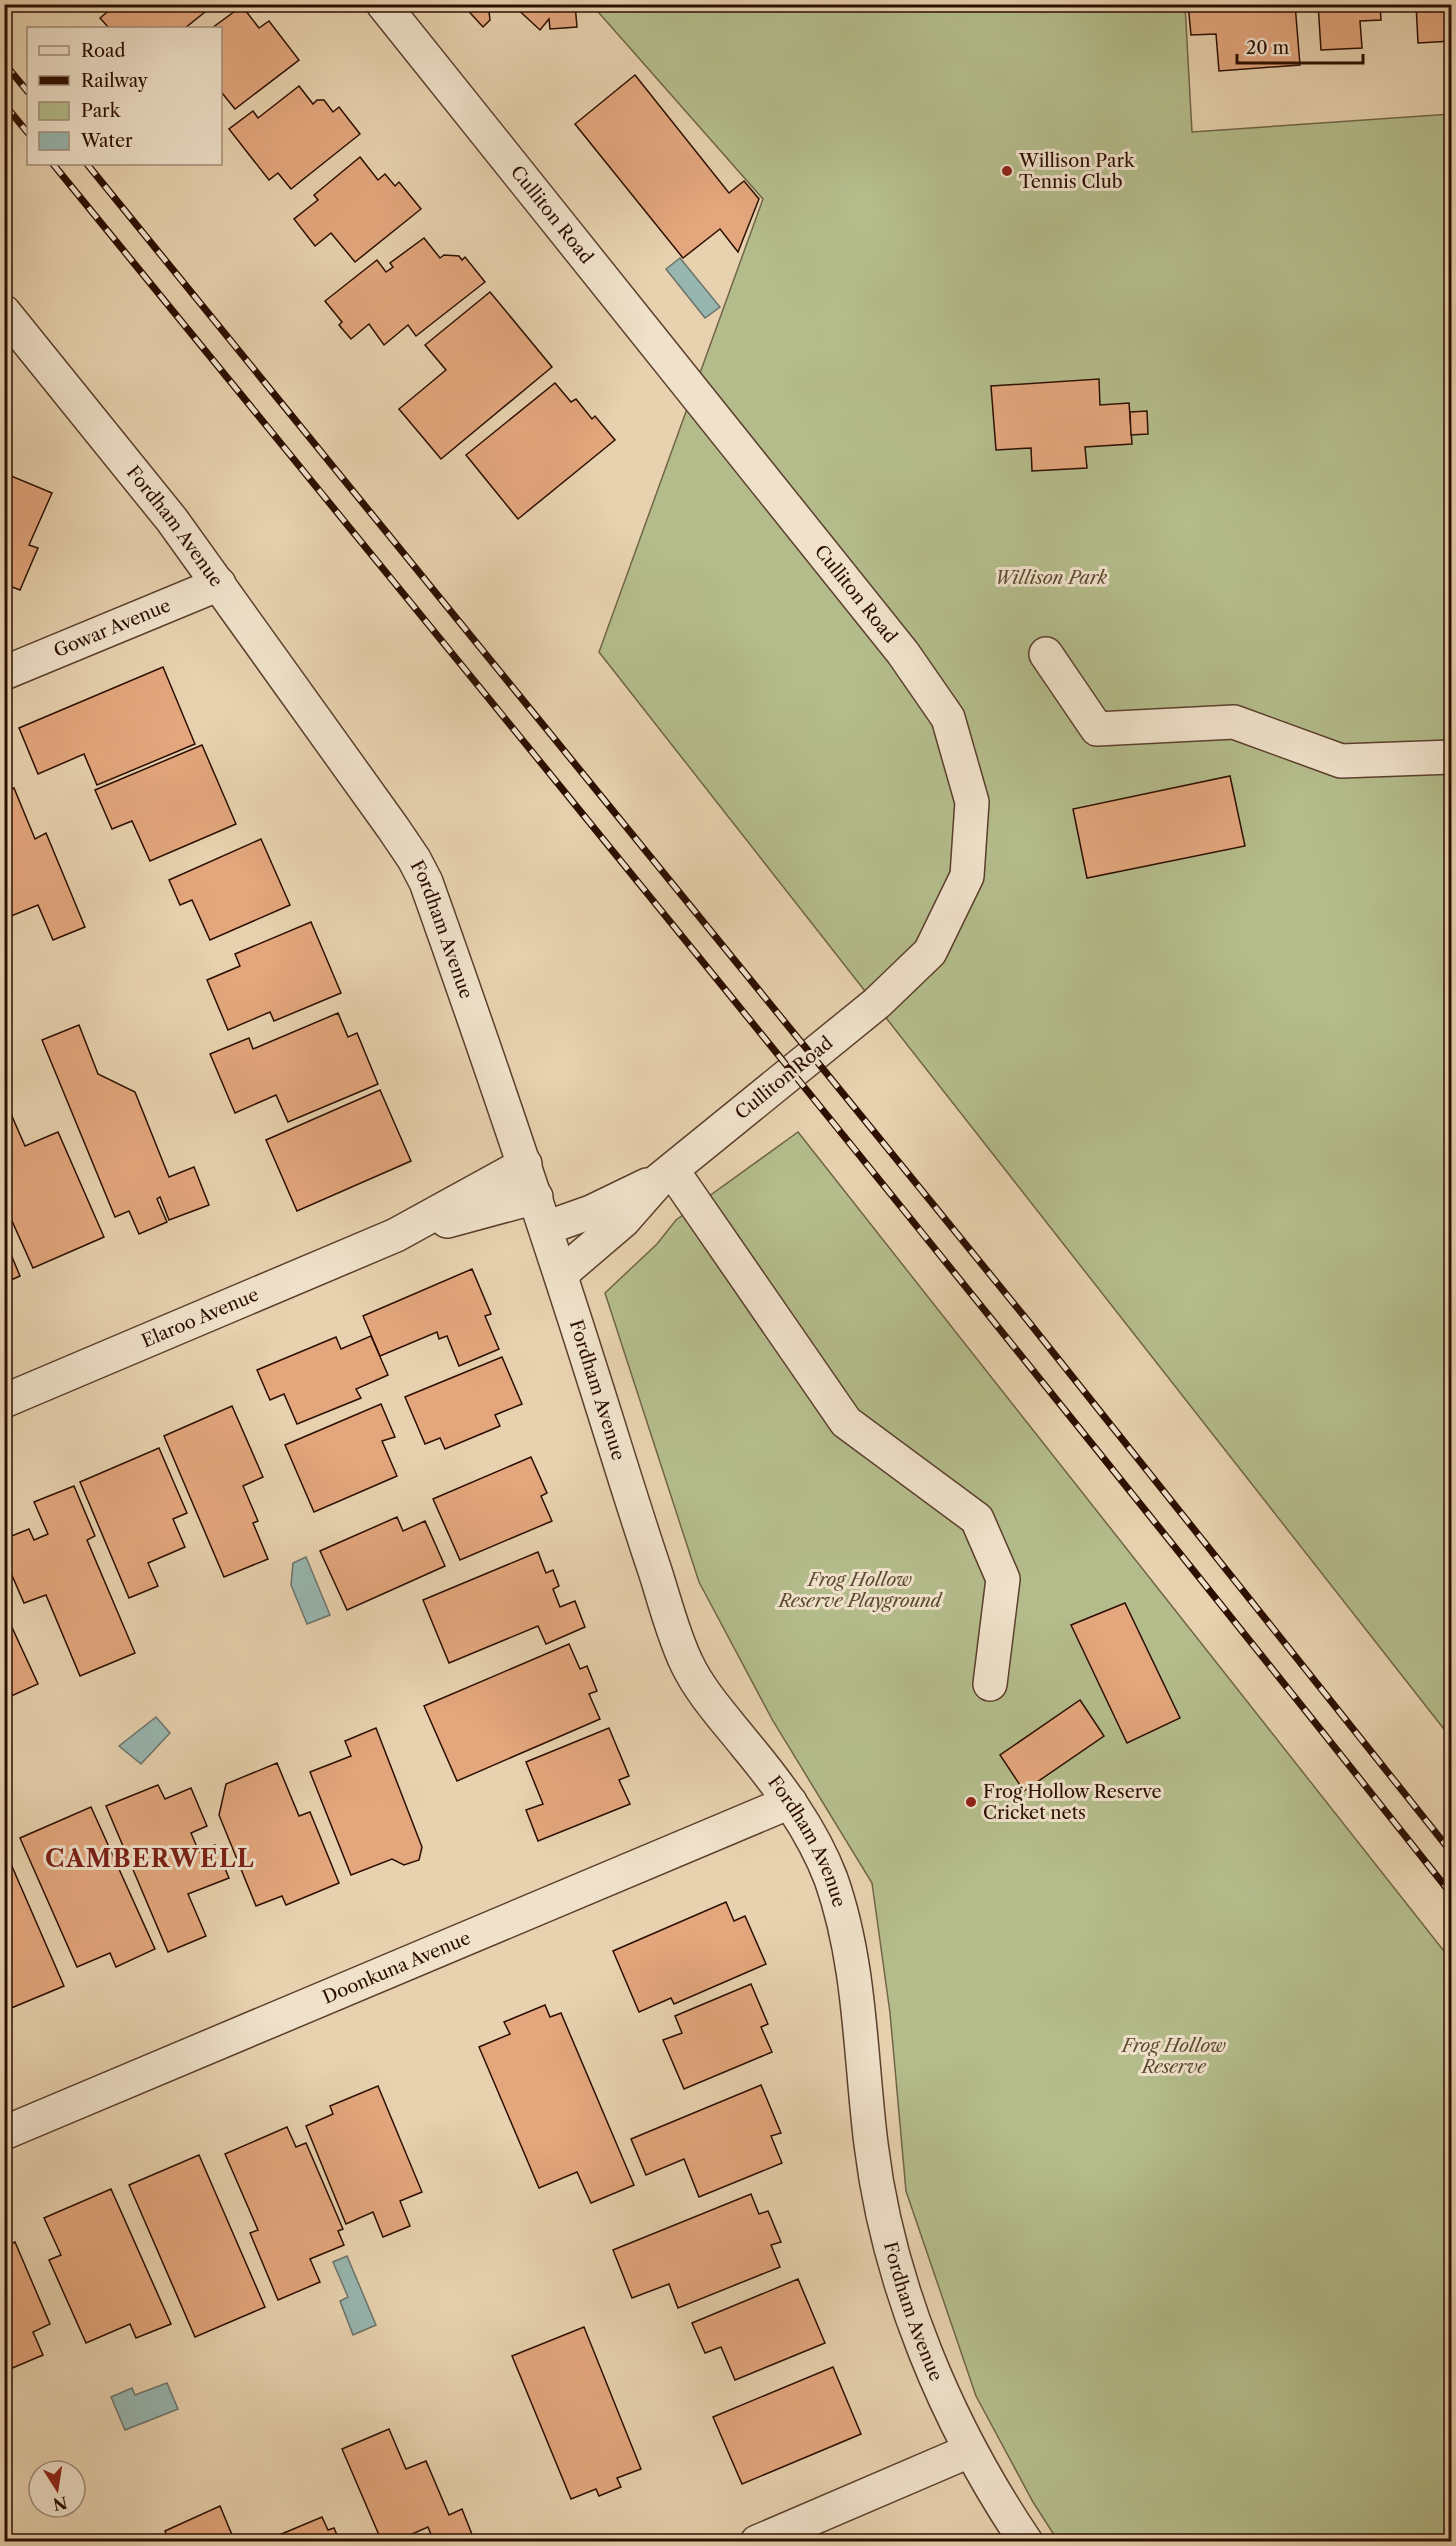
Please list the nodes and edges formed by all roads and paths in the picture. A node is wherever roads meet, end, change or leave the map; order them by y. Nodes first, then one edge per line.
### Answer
1 (383, 4) edge
2 (4, 312) edge
3 (219, 584) junction
4 (1046, 654) dead end
5 (4, 673) edge
6 (1452, 757) edge
7 (525, 1164) junction
8 (666, 1175) junction
9 (536, 1197) junction
10 (546, 1228) junction
11 (396, 1235) junction
12 (561, 1274) junction
13 (4, 1401) edge
14 (990, 1684) dead end
15 (790, 1802) junction
16 (4, 2133) edge
17 (969, 2451) junction
18 (757, 2541) edge
19 (1026, 2541) edge

1 - 8 street, Culliton Road
2 - 3 street, Fordham Avenue
3 - 5 street, Gowar Avenue
3 - 7 street, Fordham Avenue
4 - 6 street
7 - 9 street, Fordham Avenue
7 - 11 street, Elaroo Avenue
8 - 10 street, Culliton Road
8 - 12 street, Culliton Road
8 - 14 street
9 - 10 street, Fordham Avenue
9 - 11 street, Elaroo Avenue
10 - 12 street, Fordham Avenue
11 - 13 street, Elaroo Avenue
12 - 15 street, Fordham Avenue
15 - 16 street, Doonkuna Avenue
15 - 17 street, Fordham Avenue
17 - 18 street
17 - 19 street, Fordham Avenue

